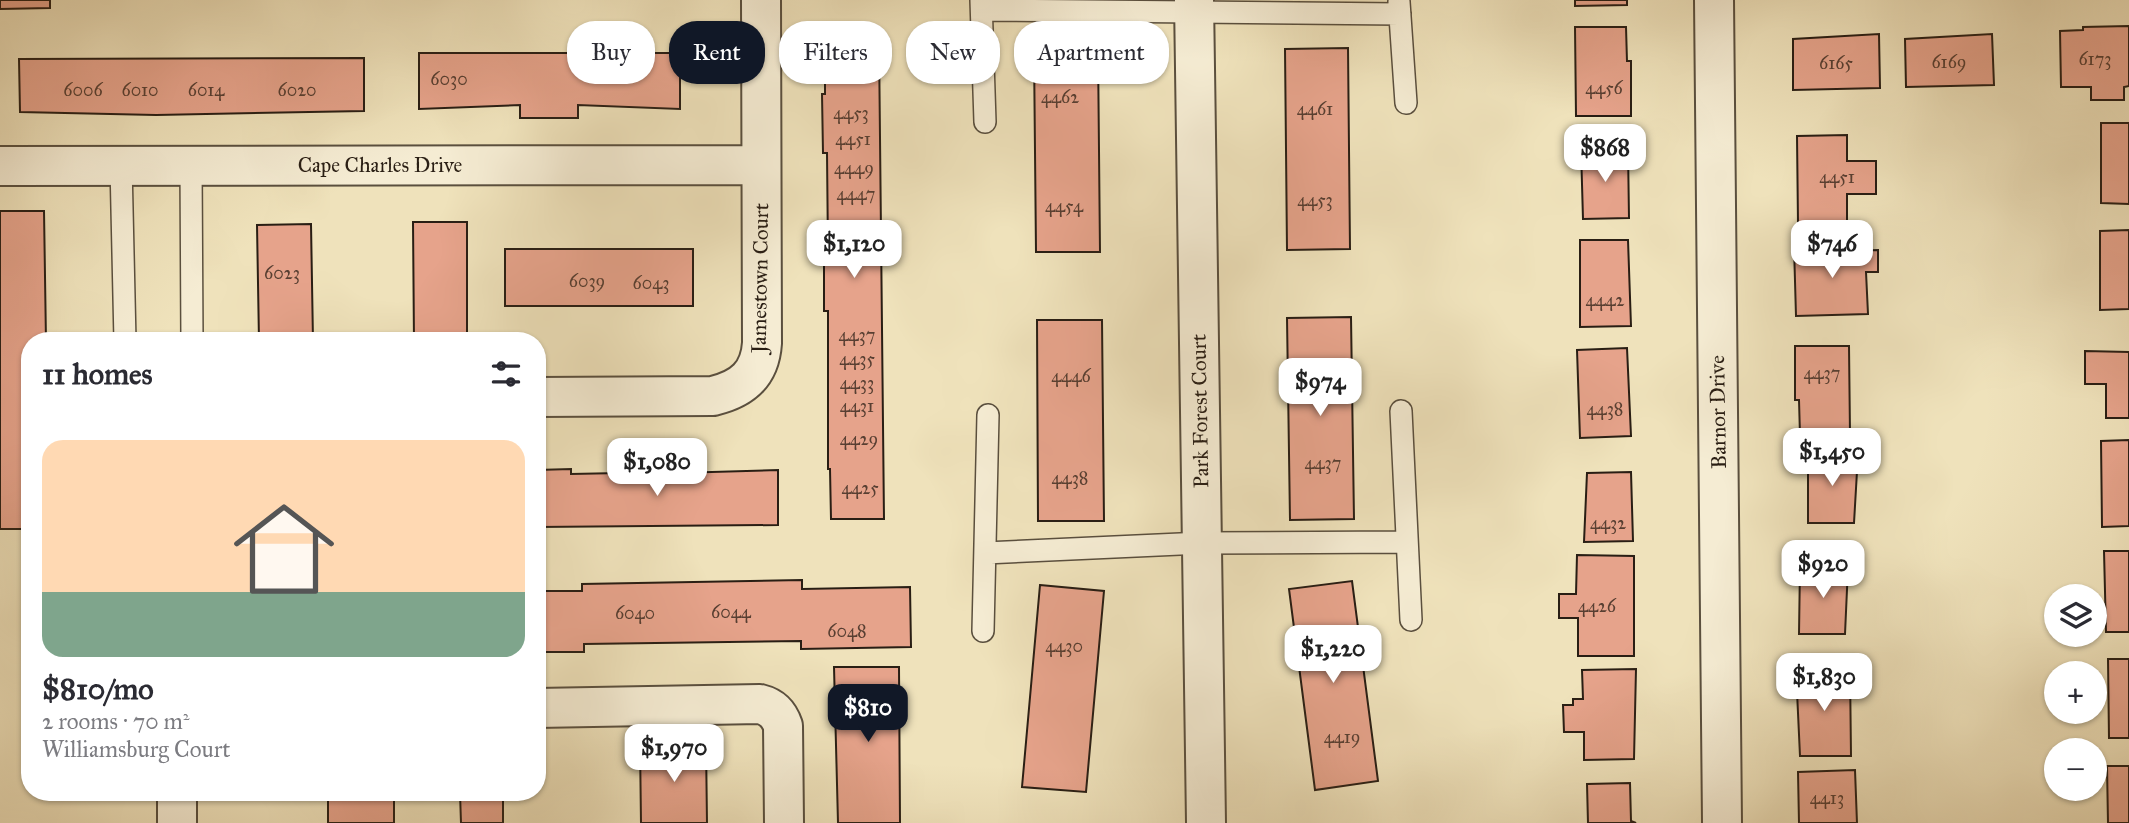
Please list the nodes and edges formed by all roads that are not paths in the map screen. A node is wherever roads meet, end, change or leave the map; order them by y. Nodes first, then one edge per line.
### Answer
1 (761, 0) edge
2 (1714, 0) edge
3 (982, 5) edge
4 (1194, 5) edge
5 (1399, 7) edge
6 (1406, 103) dead end
7 (985, 122) dead end
8 (121, 165) junction
9 (191, 165) junction
10 (761, 165) junction
11 (0, 166) edge
12 (125, 332) edge
13 (192, 332) edge
14 (546, 397) edge
15 (1401, 411) dead end
16 (988, 415) dead end
17 (1405, 542) junction
18 (1202, 543) junction
19 (985, 553) junction
20 (1411, 620) dead end
21 (983, 631) dead end
22 (546, 708) edge
23 (177, 801) edge
24 (177, 823) edge
25 (784, 823) edge
26 (1206, 823) edge
27 (1722, 823) edge

1 - 10 street, Jamestown Court
2 - 27 street, Barnor Drive
3 - 4 lane
3 - 7 lane
4 - 5 lane
4 - 18 street, Park Forest Court
5 - 6 lane
8 - 9 street, Cape Charles Drive
8 - 11 street, Cape Charles Drive
8 - 12 lane
9 - 10 street, Cape Charles Drive
9 - 13 lane
10 - 14 street, Jamestown Court
15 - 17 lane
16 - 19 lane
17 - 18 lane
17 - 20 lane
18 - 19 lane
18 - 26 street, Park Forest Court
19 - 21 lane
22 - 25 street
23 - 24 street

